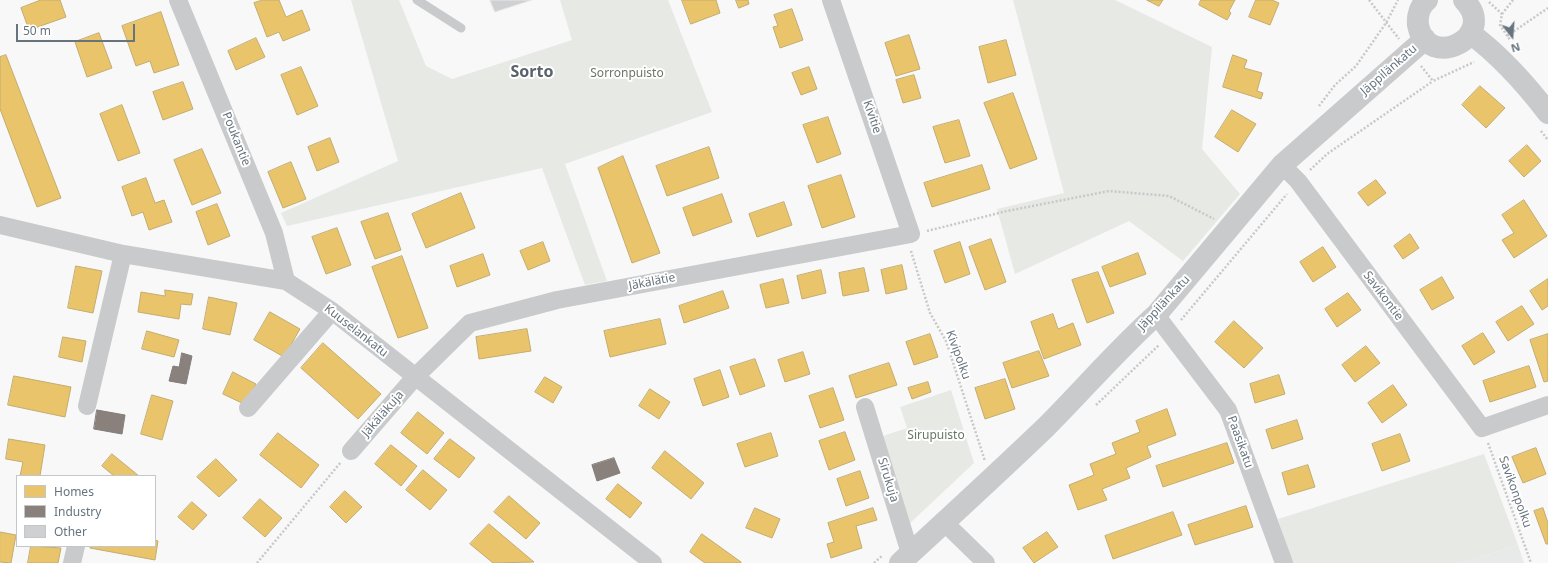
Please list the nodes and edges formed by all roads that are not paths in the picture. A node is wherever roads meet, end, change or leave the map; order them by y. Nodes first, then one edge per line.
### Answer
1 (178, 0) edge
2 (417, 0) edge
3 (831, 0) edge
4 (1424, 1) edge
5 (1474, 2) edge
6 (461, 28) dead end
7 (1470, 33) junction
8 (1417, 45) junction
9 (1543, 120) edge
10 (1282, 165) junction
11 (0, 225) edge
12 (911, 234) joint
13 (123, 254) junction
14 (286, 281) junction
15 (332, 311) junction
16 (1156, 315) junction
17 (415, 377) junction
18 (1548, 405) edge
19 (87, 406) dead end
20 (865, 407) dead end
21 (248, 408) dead end
22 (351, 451) road end
23 (945, 522) junction
24 (76, 547) edge
25 (898, 556) edge
26 (72, 563) edge
27 (653, 563) edge
28 (986, 563) edge
29 (1284, 563) edge

1 - 14 street, Poukantie
2 - 6 lane
3 - 12 street, Kivitie
4 - 8 street
5 - 7 street
7 - 8 street
7 - 9 street
8 - 10 street, Jäppilänkatu
10 - 16 street, Jäppilänkatu
10 - 18 street, Savikontie
11 - 13 street, Kuuselankatu
12 - 17 street, Jäkälätie
13 - 14 street, Kuuselankatu
13 - 19 street
14 - 15 street, Kuuselankatu
15 - 17 street, Kuuselankatu
15 - 21 street
16 - 23 street, Jäppilänkatu
16 - 29 street, Paasikatu
17 - 22 street, Jäkäläkuja
17 - 27 street, Kuuselankatu
20 - 25 street, Sirukuja
23 - 25 street, Jäppilänkatu
23 - 28 street
24 - 26 street

